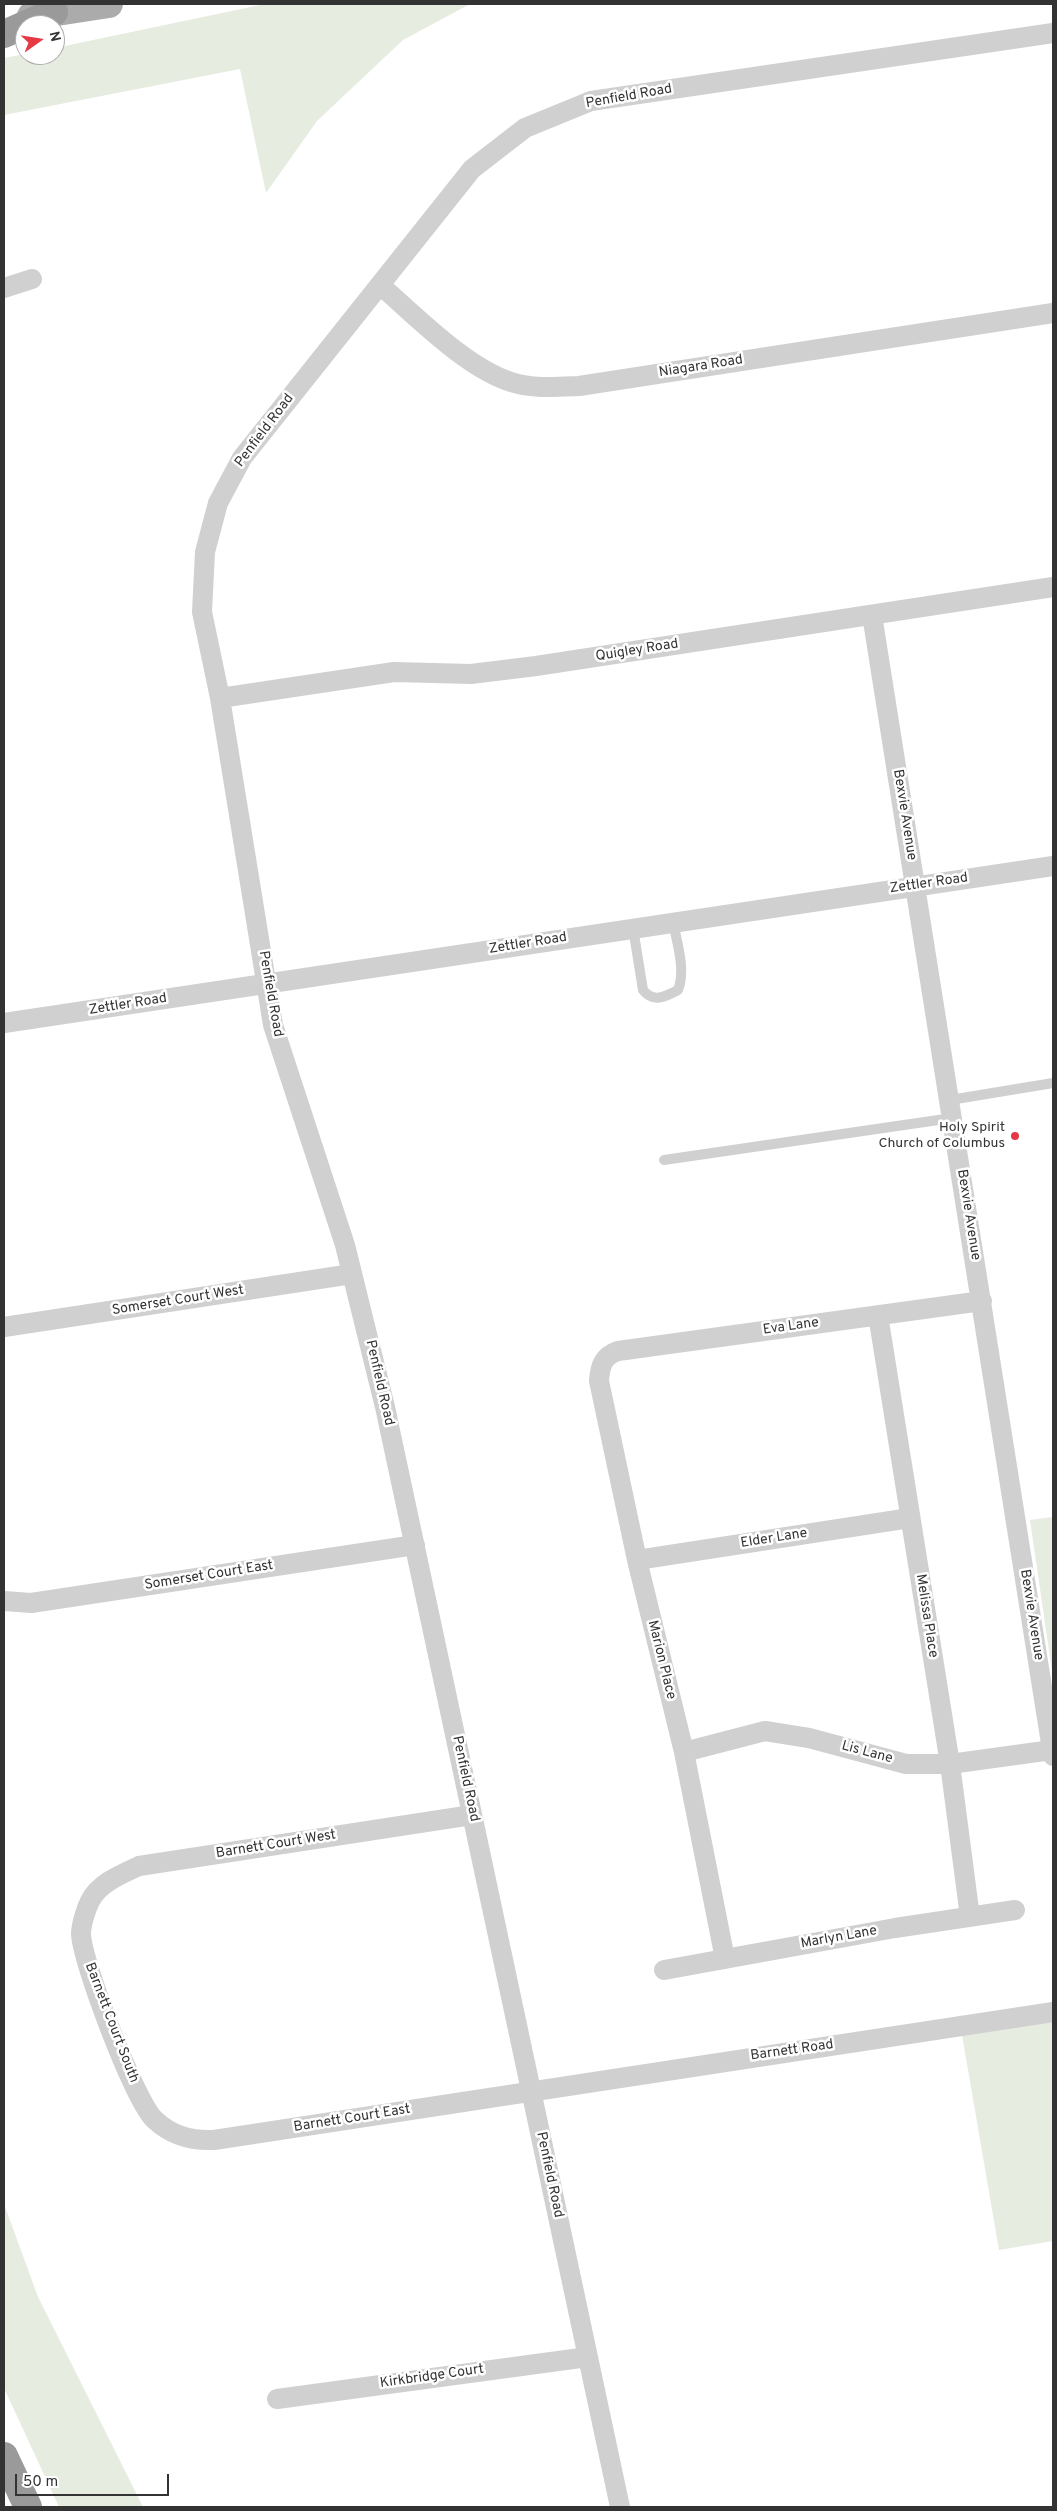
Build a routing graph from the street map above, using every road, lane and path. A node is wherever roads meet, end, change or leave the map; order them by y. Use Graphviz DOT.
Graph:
graph roads {
  1 [pos="109,4"];
  2 [pos="54,12"];
  3 [pos="4,20"];
  4 [pos="1053,33"];
  5 [pos="4,34"];
  6 [pos="32,279"];
  7 [pos="380,285"];
  8 [pos="4,288"];
  9 [pos="1053,313"];
  10 [pos="1053,587"];
  11 [pos="872,615"];
  12 [pos="220,698"];
  13 [pos="1053,869"];
  14 [pos="915,886"];
  15 [pos="673,922"];
  16 [pos="633,928"];
  17 [pos="267,984"];
  18 [pos="4,1023"];
  19 [pos="1053,1083"];
  20 [pos="951,1109"];
  21 [pos="664,1160"];
  22 [pos="352,1274"];
  23 [pos="982,1301"];
  24 [pos="878,1315"];
  25 [pos="4,1327"];
  26 [pos="603,1361"];
  27 [pos="910,1518"];
  28 [pos="415,1545"];
  29 [pos="637,1560"];
  30 [pos="4,1601"];
  31 [pos="684,1752"];
  32 [pos="1053,1752"];
  33 [pos="950,1764"];
  34 [pos="472,1815"];
  35 [pos="91,1899"];
  36 [pos="1015,1910"];
  37 [pos="970,1917"];
  38 [pos="725,1959"];
  39 [pos="664,1970"];
  40 [pos="1053,2012"];
  41 [pos="530,2091"];
  42 [pos="174,2134"];
  43 [pos="588,2357"];
  44 [pos="276,2398"];
  45 [pos="4,2456"];
  46 [pos="28,2507"];
  47 [pos="620,2507"];
  1 -- 2 [label="main road"];
  2 -- 3 [label="main road"];
  2 -- 5 [label="highway"];
  4 -- 7 [label="street, Penfield Road"];
  6 -- 8 [label="street"];
  7 -- 9 [label="street, Niagara Road"];
  7 -- 12 [label="street, Penfield Road"];
  10 -- 11 [label="street, Quigley Road"];
  11 -- 12 [label="street, Quigley Road"];
  11 -- 14 [label="street, Bexvie Avenue"];
  12 -- 17 [label="street, Penfield Road"];
  13 -- 14 [label="street, Zettler Road"];
  14 -- 15 [label="street, Zettler Road"];
  14 -- 20 [label="street, Bexvie Avenue"];
  15 -- 16 [label="street, Zettler Road"];
  15 -- 16 [label="lane"];
  16 -- 17 [label="street, Zettler Road"];
  17 -- 18 [label="street, Zettler Road"];
  17 -- 22 [label="street, Penfield Road"];
  19 -- 20 [label="lane"];
  20 -- 21 [label="lane"];
  20 -- 23 [label="street, Bexvie Avenue"];
  22 -- 25 [label="street, Somerset Court West"];
  22 -- 28 [label="street, Penfield Road"];
  23 -- 24 [label="street, Eva Lane"];
  23 -- 32 [label="street, Bexvie Avenue"];
  24 -- 26 [label="street, Eva Lane"];
  24 -- 27 [label="street, Melissa Place"];
  26 -- 29 [label="street, Marion Place"];
  27 -- 29 [label="street, Elder Lane"];
  27 -- 33 [label="street, Melissa Place"];
  28 -- 30 [label="street, Somerset Court East"];
  28 -- 34 [label="street, Penfield Road"];
  29 -- 31 [label="street, Marion Place"];
  31 -- 33 [label="street, Lis Lane"];
  31 -- 38 [label="street, Marion Place"];
  32 -- 33 [label="street, Lis Lane"];
  33 -- 37 [label="street, Melissa Place"];
  34 -- 35 [label="street, Barnett Court West"];
  34 -- 41 [label="street, Penfield Road"];
  35 -- 42 [label="street, Barnett Court South"];
  36 -- 37 [label="street, Marlyn Lane"];
  37 -- 38 [label="street, Marlyn Lane"];
  38 -- 39 [label="street, Marlyn Lane"];
  40 -- 41 [label="street, Barnett Road"];
  41 -- 42 [label="street, Barnett Court East"];
  41 -- 43 [label="street, Penfield Road"];
  43 -- 44 [label="street, Kirkbridge Court"];
  43 -- 47 [label="street, Penfield Road"];
  45 -- 46 [label="highway"];
}
